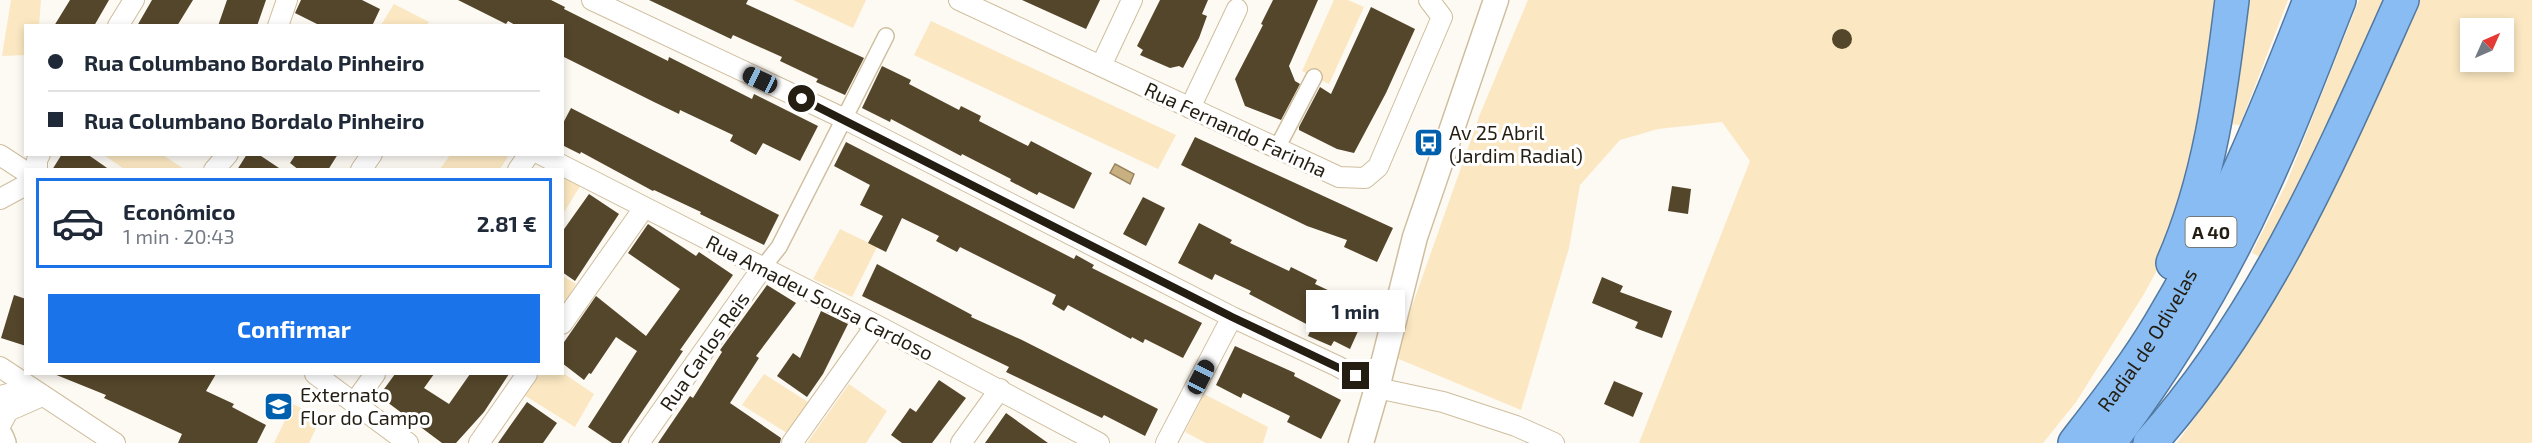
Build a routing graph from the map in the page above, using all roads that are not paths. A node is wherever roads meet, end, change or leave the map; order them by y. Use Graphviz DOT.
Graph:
graph roads {
  1 [pos="134,0"];
  2 [pos="287,0"];
  3 [pos="592,0"];
  4 [pos="959,0"];
  5 [pos="1132,0"];
  6 [pos="1429,0"];
  7 [pos="1496,0"];
  8 [pos="2232,0"];
  9 [pos="2310,0"];
  10 [pos="2338,0"];
  11 [pos="2402,0"];
  12 [pos="1237,9"];
  13 [pos="119,24"];
  14 [pos="283,24"];
  15 [pos="886,36"];
  16 [pos="1101,66"];
  17 [pos="1314,77"];
  18 [pos="1190,108"];
  19 [pos="845,119"];
  20 [pos="1277,148"];
  21 [pos="0,155"];
  22 [pos="226,156"];
  23 [pos="544,156"];
  24 [pos="216,168"];
  25 [pos="24,170"];
  26 [pos="24,186"];
  27 [pos="0,199"];
  28 [pos="644,208"];
  29 [pos="763,267"];
  30 [pos="1232,317"];
  31 [pos="564,321"];
  32 [pos="876,325"];
  33 [pos="0,367"];
  34 [pos="316,375"];
  35 [pos="374,375"];
  36 [pos="526,375"];
  37 [pos="1377,388"];
  38 [pos="1000,389"];
  39 [pos="37,392"];
  40 [pos="0,396"];
  41 [pos="354,403"];
  42 [pos="0,426"];
  43 [pos="0,438"];
  44 [pos="2,443"];
  45 [pos="115,443"];
  46 [pos="408,443"];
  47 [pos="479,443"];
  48 [pos="639,443"];
  49 [pos="792,443"];
  50 [pos="961,443"];
  51 [pos="1099,443"];
  52 [pos="1166,443"];
  53 [pos="1361,443"];
  54 [pos="1554,443"];
  55 [pos="2057,443"];
  56 [pos="2075,443"];
  57 [pos="2109,443"];
  58 [pos="2150,443"];
  1 -- 13 [label="street"];
  2 -- 14 [label="street"];
  3 -- 19 [label="street"];
  4 -- 16 [label="street, Rua Fernando Farinha"];
  5 -- 16 [label="street"];
  6 -- 20 [label="street, Rua Fernando Farinha"];
  7 -- 37 [label="street"];
  8 -- 55 [label="highway"];
  9 -- 56 [label="highway, Radial de Odivelas / A 40"];
  10 -- 57 [label="highway, Radial de Odivelas / A 40"];
  11 -- 58 [label="highway"];
  12 -- 18 [label="street"];
  15 -- 19 [label="street, Rua Carlos Reis"];
  16 -- 18 [label="street, Rua Fernando Farinha"];
  17 -- 20 [label="street"];
  18 -- 20 [label="street, Rua Fernando Farinha"];
  19 -- 29 [label="street, Rua Carlos Reis"];
  19 -- 30 [label="street"];
  21 -- 25 [label="street"];
  22 -- 24 [label="street"];
  23 -- 28 [label="street, Rua Amadeu Sousa Cardoso"];
  26 -- 27 [label="street"];
  28 -- 29 [label="street, Rua Amadeu Sousa Cardoso"];
  28 -- 31 [label="street"];
  29 -- 32 [label="street, Rua Amadeu Sousa Cardoso"];
  29 -- 48 [label="street, Rua Carlos Reis"];
  30 -- 37 [label="street"];
  30 -- 52 [label="street"];
  32 -- 38 [label="street, Rua Amadeu Sousa Cardoso"];
  32 -- 49 [label="street"];
  33 -- 39 [label="street"];
  34 -- 41 [label="street"];
  35 -- 41 [label="street"];
  36 -- 47 [label="street"];
  37 -- 53 [label="street"];
  37 -- 54 [label="street"];
  38 -- 50 [label="street"];
  38 -- 51 [label="street, Rua Amadeu Sousa Cardoso"];
  39 -- 40 [label="street"];
  39 -- 42 [label="street"];
  39 -- 45 [label="street"];
  41 -- 46 [label="street"];
  43 -- 44 [label="main road"];
}
